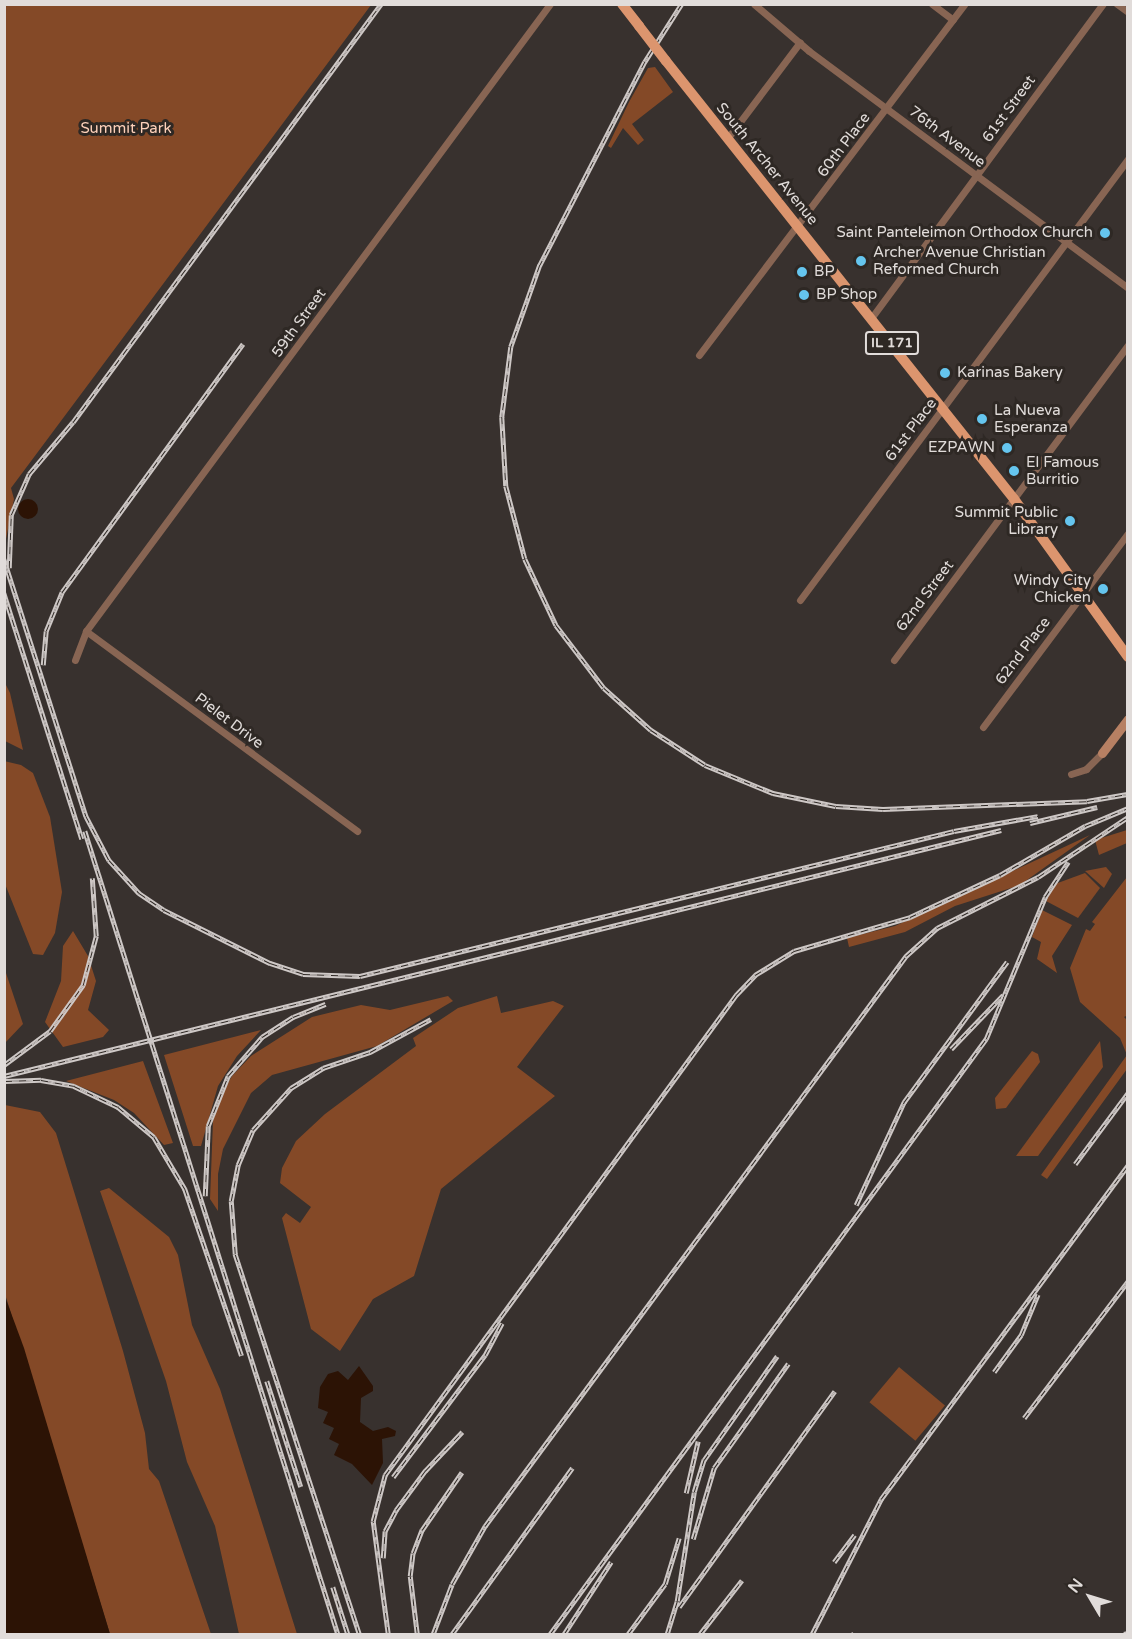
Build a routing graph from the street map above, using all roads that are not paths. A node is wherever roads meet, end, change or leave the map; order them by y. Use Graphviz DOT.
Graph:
graph roads {
  1 [pos="550,4"];
  2 [pos="622,4"];
  3 [pos="754,4"];
  4 [pos="932,4"];
  5 [pos="964,4"];
  6 [pos="1103,4"];
  7 [pos="1117,4"];
  8 [pos="1128,12"];
  9 [pos="953,20"];
  10 [pos="800,42"];
  11 [pos="887,109"];
  12 [pos="727,139"];
  13 [pos="1128,159"];
  14 [pos="976,176"];
  15 [pos="798,227"];
  16 [pos="1066,242"];
  17 [pos="1128,288"];
  18 [pos="872,317"];
  19 [pos="1128,345"];
  20 [pos="699,355"];
  21 [pos="942,410"];
  22 [pos="1014,498"];
  23 [pos="1128,533"];
  24 [pos="1084,592"];
  25 [pos="800,600"];
  26 [pos="86,631"];
  27 [pos="1128,657"];
  28 [pos="75,660"];
  29 [pos="894,660"];
  30 [pos="1128,719"];
  31 [pos="983,727"];
  32 [pos="1102,753"];
  33 [pos="1071,774"];
  34 [pos="357,831"];
  1 -- 26 [label="street, 59th Street"];
  2 -- 12 [label="main road, South Archer Avenue / IL 171, bridge"];
  3 -- 10 [label="street, 76th Avenue"];
  4 -- 9 [label="street"];
  5 -- 9 [label="street, 60th Place"];
  6 -- 14 [label="street, 61st Street"];
  7 -- 8 [label="street"];
  9 -- 11 [label="street, 60th Place"];
  10 -- 11 [label="street, 76th Avenue"];
  10 -- 12 [label="street"];
  11 -- 14 [label="street, 76th Avenue"];
  11 -- 15 [label="street, 60th Place"];
  12 -- 15 [label="main road, South Archer Avenue / IL 171"];
  13 -- 16 [label="street, 61st Place"];
  14 -- 16 [label="street, 76th Avenue"];
  14 -- 18 [label="street, 61st Street"];
  15 -- 18 [label="main road, South Archer Avenue / IL 171"];
  15 -- 20 [label="street, 60th Place"];
  16 -- 17 [label="street, 76th Avenue"];
  16 -- 21 [label="street, 61st Place"];
  18 -- 21 [label="main road, South Archer Avenue / IL 171"];
  19 -- 22 [label="street, 62nd Street"];
  21 -- 22 [label="main road, South Archer Avenue / IL 171"];
  21 -- 25 [label="street, 61st Place"];
  22 -- 24 [label="main road, South Archer Avenue / IL 171"];
  22 -- 29 [label="street, 62nd Street"];
  23 -- 24 [label="street, 62nd Place"];
  24 -- 27 [label="main road, South Archer Avenue / IL 171"];
  24 -- 31 [label="street, 62nd Place"];
  26 -- 28 [label="street, 59th Street"];
  26 -- 34 [label="street, Pielet Drive"];
  30 -- 32 [label="street"];
  32 -- 33 [label="street"];
}
